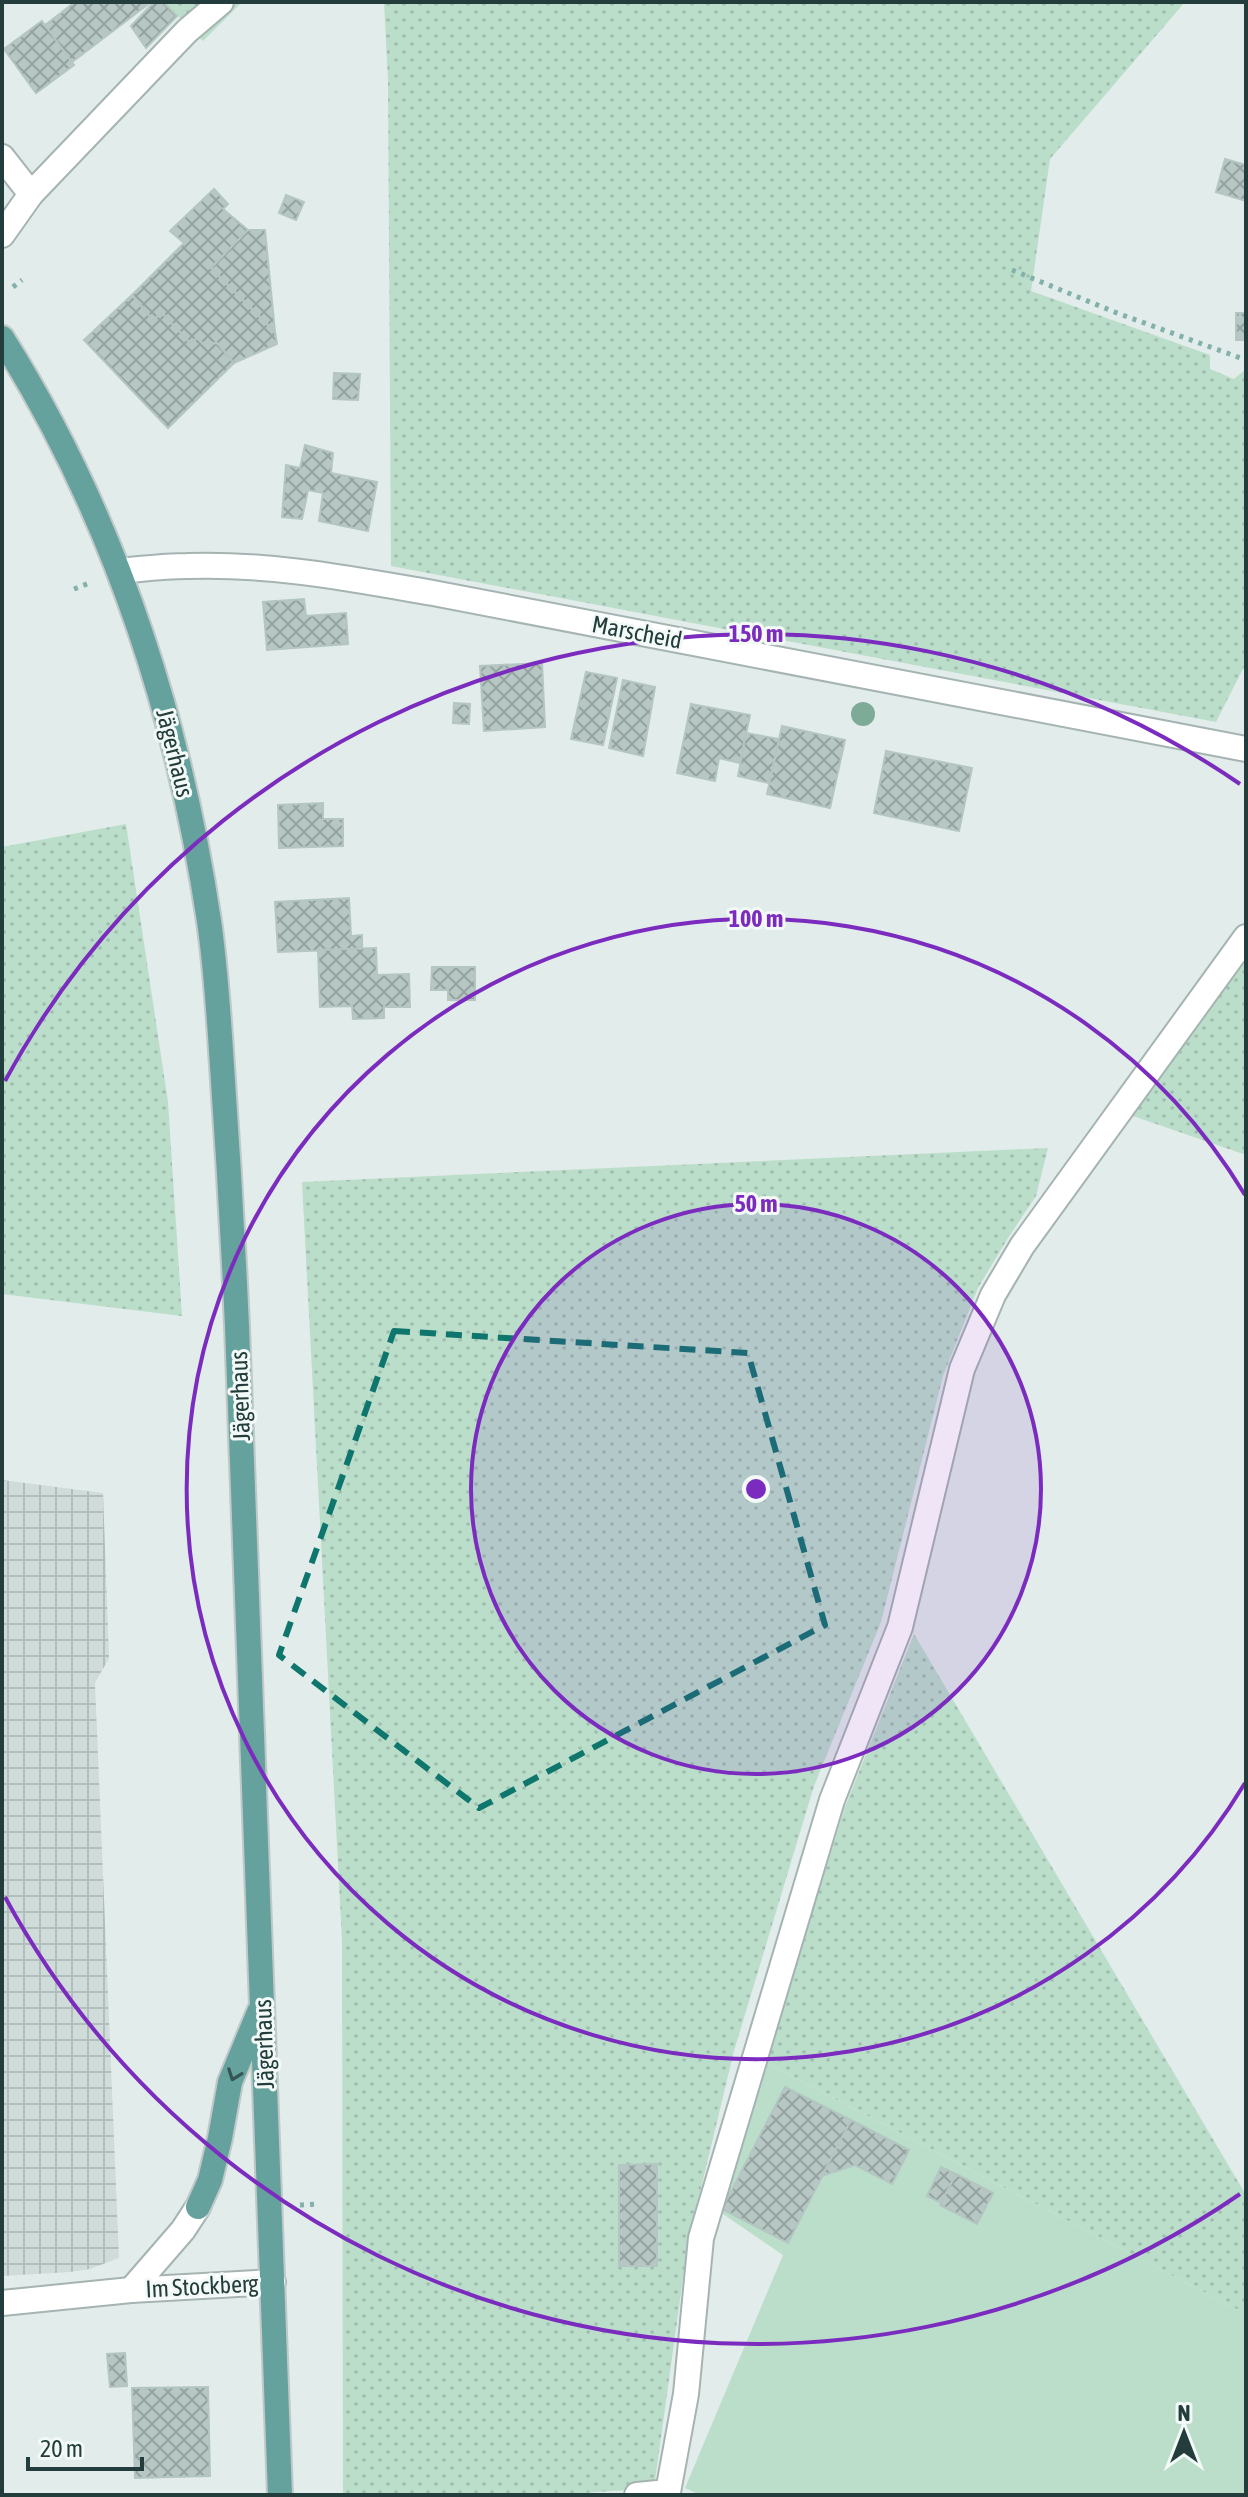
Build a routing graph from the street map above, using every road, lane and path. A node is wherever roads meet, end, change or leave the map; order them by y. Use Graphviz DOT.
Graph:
graph roads {
  1 [pos="221,2"];
  2 [pos="2,157"];
  3 [pos="31,194"];
  4 [pos="2,235"];
  5 [pos="1012,270"];
  6 [pos="22,280"];
  7 [pos="13,287"];
  8 [pos="2,338"];
  9 [pos="1246,360"];
  10 [pos="119,571"];
  11 [pos="1246,749"];
  12 [pos="1246,937"];
  13 [pos="263,2002"];
  14 [pos="318,2204"];
  15 [pos="300,2205"];
  16 [pos="198,2207"];
  17 [pos="273,2282"];
  18 [pos="131,2290"];
  19 [pos="2,2303"];
  20 [pos="280,2495"];
  21 [pos="637,2495"];
  1 -- 3 [label="street"];
  2 -- 3 [label="street"];
  3 -- 4 [label="street"];
  5 -- 9 [label="path"];
  6 -- 7 [label="path"];
  8 -- 10 [label="main road, Jägerhaus"];
  10 -- 11 [label="street, Marscheid"];
  10 -- 13 [label="main road, Jägerhaus"];
  12 -- 21 [label="street"];
  13 -- 16 [label="main road, one-way"];
  13 -- 17 [label="main road, Jägerhaus"];
  14 -- 15 [label="path"];
  16 -- 18 [label="street, Im Stockberg"];
  17 -- 18 [label="street, Im Stockberg"];
  17 -- 20 [label="main road, Jägerhaus"];
  18 -- 19 [label="street, Im Stockberg"];
}
